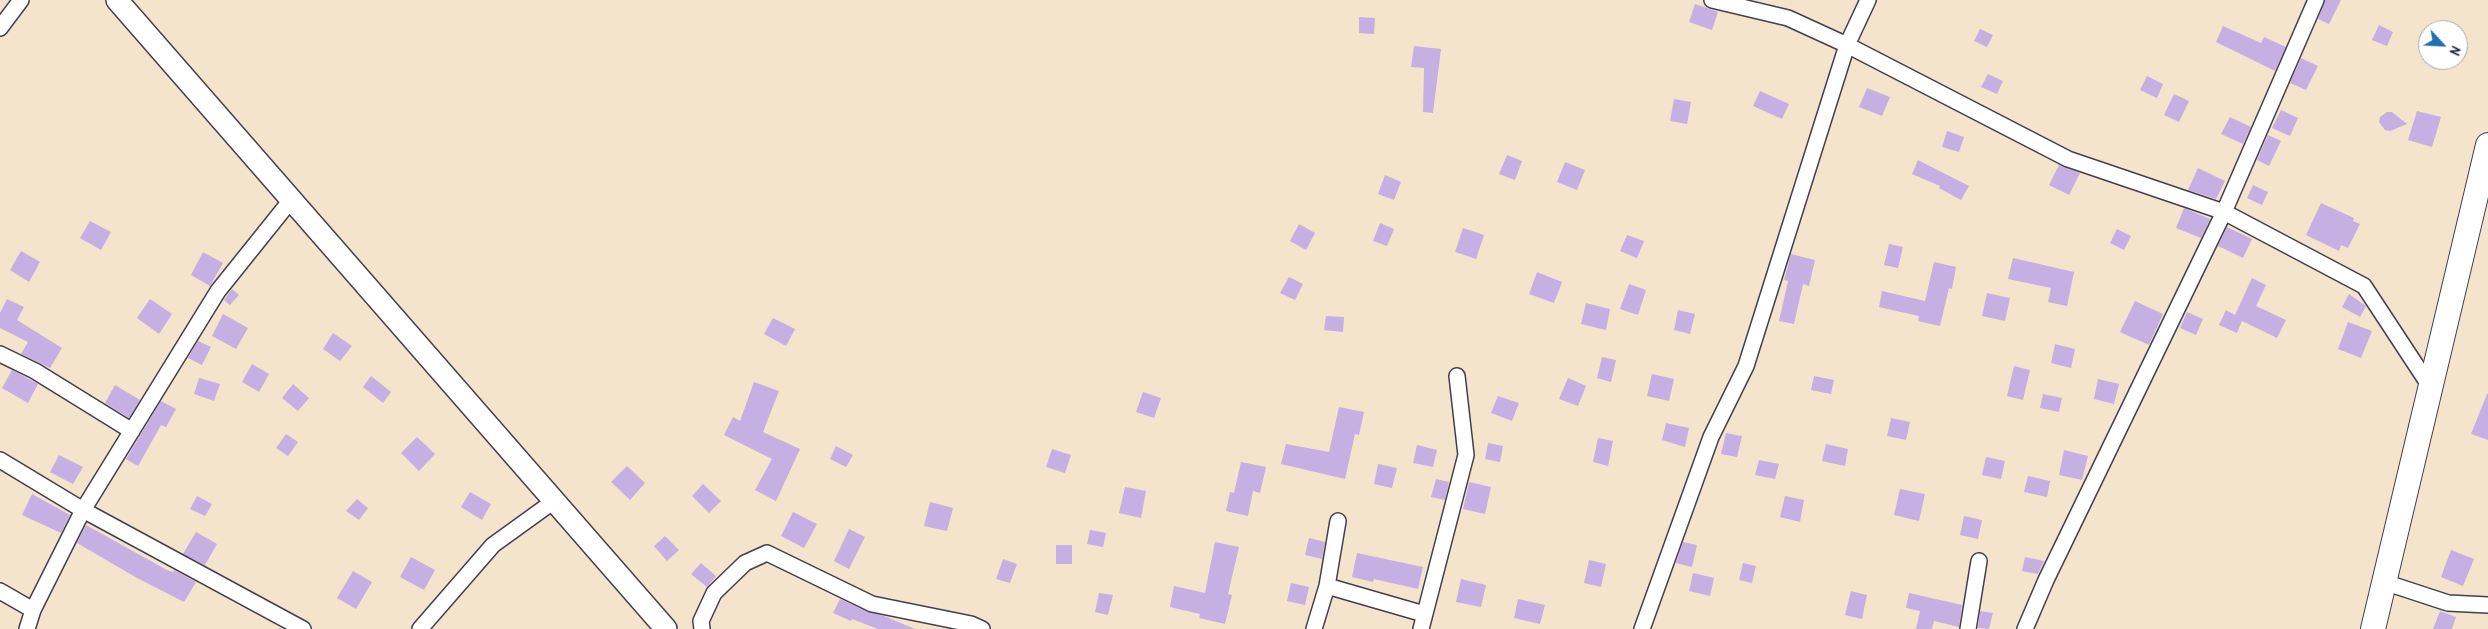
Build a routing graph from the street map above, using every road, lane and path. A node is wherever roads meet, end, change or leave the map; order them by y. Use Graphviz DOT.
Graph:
graph roads {
  1 [pos="22,0"];
  2 [pos="117,0"];
  3 [pos="1712,0"];
  4 [pos="1868,0"];
  5 [pos="2316,0"];
  6 [pos="0,28"];
  7 [pos="1848,45"];
  8 [pos="2488,145"];
  9 [pos="291,200"];
  10 [pos="2224,212"];
  11 [pos="0,354"];
  12 [pos="1457,376"];
  13 [pos="2431,388"];
  14 [pos="132,431"];
  15 [pos="0,460"];
  16 [pos="554,501"];
  17 [pos="83,510"];
  18 [pos="1338,521"];
  19 [pos="1979,561"];
  20 [pos="2384,582"];
  21 [pos="1327,586"];
  22 [pos="0,591"];
  23 [pos="2488,605"];
  24 [pos="33,610"];
  25 [pos="1424,614"];
  26 [pos="27,629"];
  27 [pos="303,629"];
  28 [pos="420,629"];
  29 [pos="666,629"];
  30 [pos="702,629"];
  31 [pos="982,629"];
  32 [pos="1314,629"];
  33 [pos="1421,629"];
  34 [pos="1642,629"];
  35 [pos="1968,629"];
  36 [pos="2025,629"];
  37 [pos="2373,629"];
  1 -- 6 [label="street"];
  2 -- 9 [label="main road"];
  3 -- 7 [label="street"];
  4 -- 7 [label="street"];
  5 -- 10 [label="street"];
  7 -- 10 [label="street"];
  7 -- 34 [label="street"];
  8 -- 13 [label="main road"];
  9 -- 14 [label="street"];
  9 -- 16 [label="main road"];
  10 -- 13 [label="street"];
  10 -- 36 [label="street"];
  11 -- 14 [label="street"];
  12 -- 25 [label="street"];
  13 -- 20 [label="main road"];
  14 -- 17 [label="street"];
  15 -- 17 [label="street"];
  16 -- 28 [label="street"];
  16 -- 29 [label="main road"];
  17 -- 24 [label="street"];
  17 -- 27 [label="street"];
  18 -- 21 [label="street"];
  19 -- 35 [label="street"];
  20 -- 23 [label="street"];
  20 -- 37 [label="main road"];
  21 -- 25 [label="street"];
  21 -- 32 [label="street"];
  22 -- 24 [label="street"];
  24 -- 26 [label="street"];
  25 -- 33 [label="street"];
  30 -- 31 [label="street"];
}
